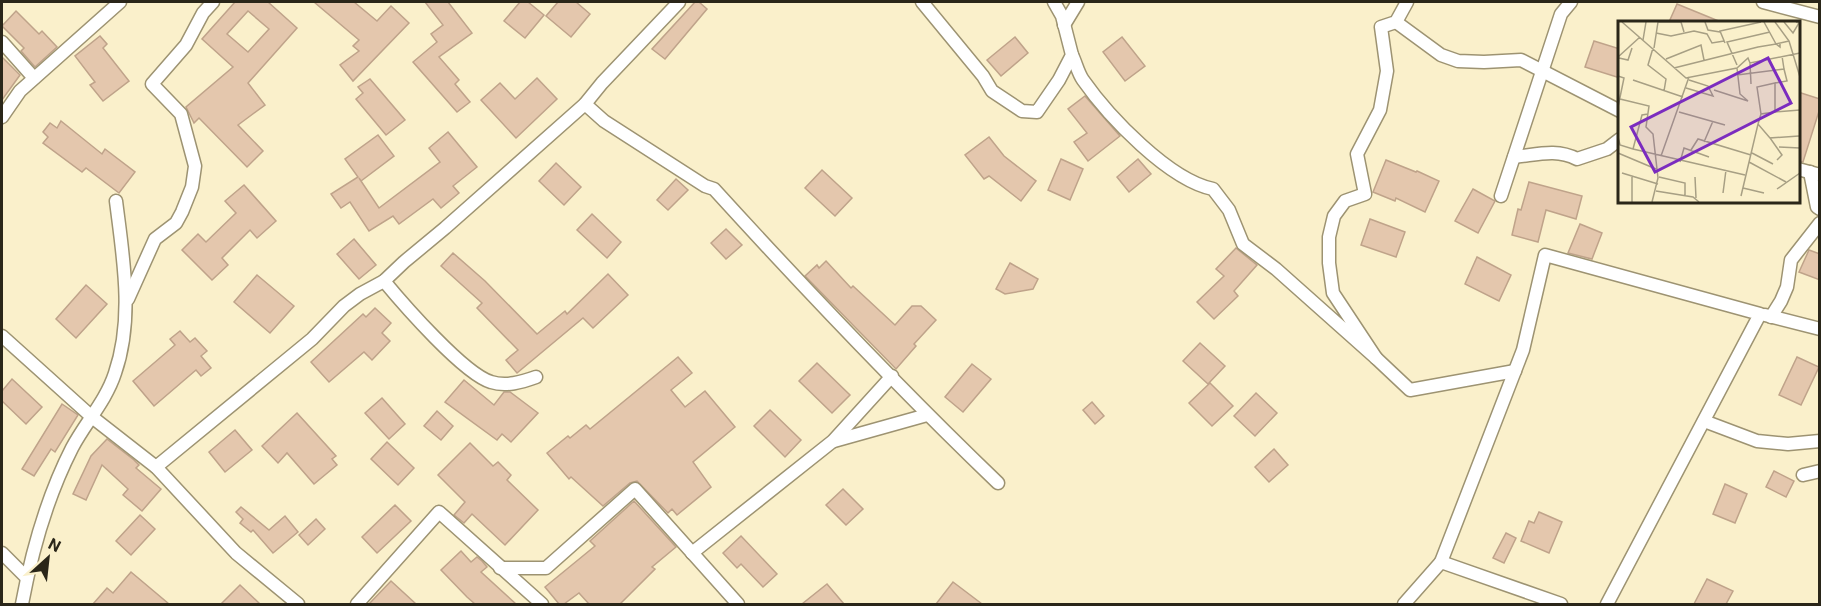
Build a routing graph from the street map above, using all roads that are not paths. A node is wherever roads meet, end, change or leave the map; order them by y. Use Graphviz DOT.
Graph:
graph roads {
  1 [pos="120,2"];
  2 [pos="213,2"];
  3 [pos="679,2"];
  4 [pos="922,2"];
  5 [pos="1054,2"];
  6 [pos="1078,2"];
  7 [pos="1407,2"];
  8 [pos="1570,2"];
  9 [pos="1763,2"];
  10 [pos="1805,7"];
  11 [pos="1820,17"];
  12 [pos="1396,22"];
  13 [pos="1064,25"];
  14 [pos="2,42"];
  15 [pos="1072,55"];
  16 [pos="1543,71"];
  17 [pos="34,78"];
  18 [pos="585,104"];
  19 [pos="1618,110"];
  20 [pos="2,117"];
  21 [pos="1618,141"];
  22 [pos="1514,157"];
  23 [pos="1809,172"];
  24 [pos="1501,196"];
  25 [pos="116,201"];
  26 [pos="1820,209"];
  27 [pos="1820,223"];
  28 [pos="384,281"];
  29 [pos="126,302"];
  30 [pos="1766,315"];
  31 [pos="1820,329"];
  32 [pos="2,336"];
  33 [pos="1376,358"];
  34 [pos="1515,371"];
  35 [pos="536,376"];
  36 [pos="892,376"];
  37 [pos="927,415"];
  38 [pos="92,417"];
  39 [pos="1704,421"];
  40 [pos="833,441"];
  41 [pos="1820,441"];
  42 [pos="156,467"];
  43 [pos="1820,471"];
  44 [pos="1803,475"];
  45 [pos="998,483"];
  46 [pos="2,553"];
  47 [pos="692,554"];
  48 [pos="1441,562"];
  49 [pos="500,568"];
  50 [pos="27,578"];
  51 [pos="22,604"];
  52 [pos="298,604"];
  53 [pos="357,604"];
  54 [pos="542,604"];
  55 [pos="738,604"];
  56 [pos="1404,604"];
  57 [pos="1561,604"];
  58 [pos="1607,604"];
  1 -- 17 [label="street"];
  2 -- 29 [label="street"];
  3 -- 18 [label="street"];
  4 -- 15 [label="street"];
  5 -- 13 [label="street"];
  6 -- 13 [label="street"];
  7 -- 12 [label="street"];
  8 -- 16 [label="street"];
  9 -- 10 [label="street"];
  10 -- 11 [label="street"];
  12 -- 16 [label="street"];
  12 -- 33 [label="street"];
  13 -- 15 [label="street"];
  14 -- 17 [label="street"];
  15 -- 33 [label="street"];
  16 -- 19 [label="street"];
  16 -- 22 [label="street"];
  17 -- 20 [label="street"];
  18 -- 28 [label="street"];
  18 -- 36 [label="street"];
  21 -- 22 [label="street"];
  22 -- 24 [label="street"];
  23 -- 26 [label="street"];
  25 -- 29 [label="street"];
  27 -- 30 [label="street"];
  28 -- 35 [label="street"];
  28 -- 42 [label="street"];
  29 -- 38 [label="street"];
  30 -- 31 [label="street"];
  30 -- 34 [label="street"];
  30 -- 39 [label="street"];
  32 -- 38 [label="street"];
  33 -- 34 [label="street"];
  34 -- 48 [label="street"];
  36 -- 37 [label="street"];
  36 -- 40 [label="street"];
  37 -- 40 [label="street"];
  37 -- 45 [label="street"];
  38 -- 42 [label="street"];
  38 -- 50 [label="street"];
  39 -- 41 [label="street"];
  39 -- 58 [label="street"];
  40 -- 47 [label="street"];
  42 -- 52 [label="street"];
  43 -- 44 [label="street"];
  46 -- 50 [label="street"];
  47 -- 49 [label="street"];
  47 -- 55 [label="street"];
  48 -- 56 [label="street"];
  48 -- 57 [label="street"];
  49 -- 53 [label="street"];
  49 -- 54 [label="street"];
  50 -- 51 [label="street"];
}
